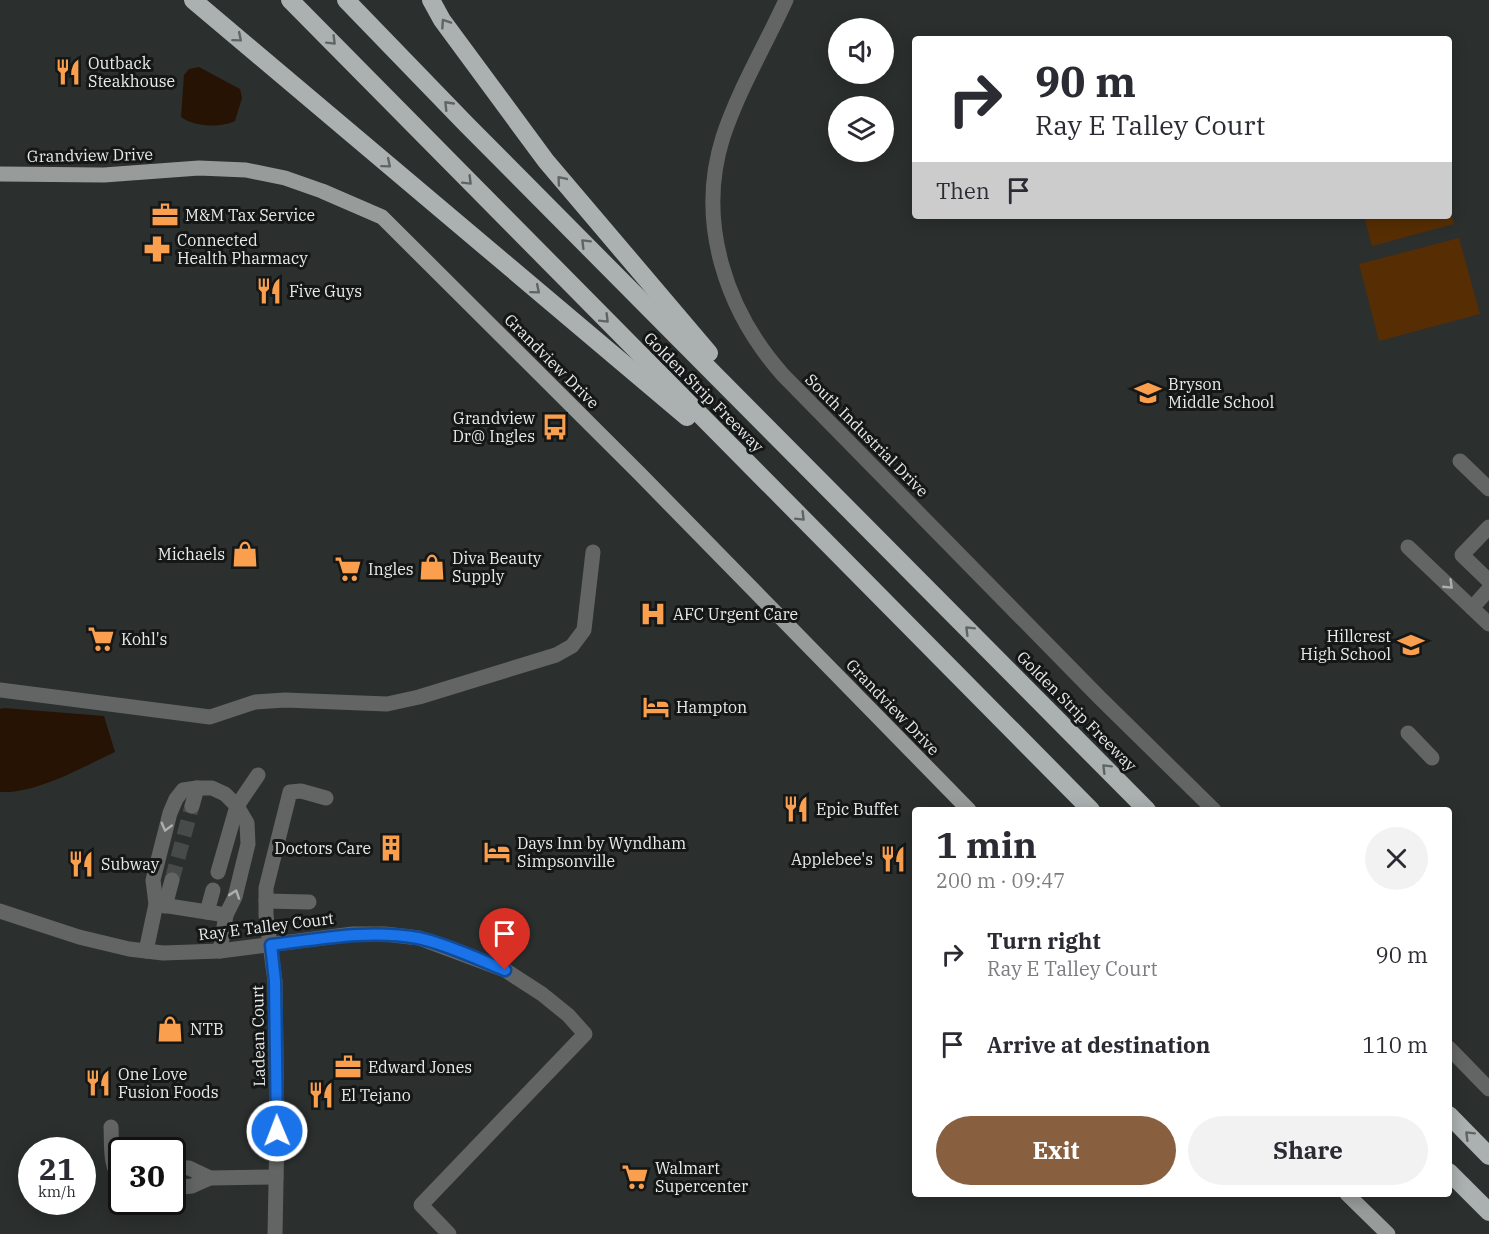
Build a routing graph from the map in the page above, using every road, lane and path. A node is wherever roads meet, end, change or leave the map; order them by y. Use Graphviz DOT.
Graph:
graph roads {
  1 [pos="193,0"];
  2 [pos="290,0"];
  3 [pos="346,0"];
  4 [pos="431,0"];
  5 [pos="786,0"];
  6 [pos="0,174"];
  7 [pos="1460,461"];
  8 [pos="804,464"];
  9 [pos="773,488"];
  10 [pos="1489,489"];
  11 [pos="1489,527"];
  12 [pos="1408,547"];
  13 [pos="592,552"];
  14 [pos="1489,581"];
  15 [pos="1489,588"];
  16 [pos="1472,608"];
  17 [pos="1489,624"];
  18 [pos="0,690"];
  19 [pos="1408,733"];
  20 [pos="1432,758"];
  21 [pos="258,775"];
  22 [pos="197,788"];
  23 [pos="326,798"];
  24 [pos="192,806"];
  25 [pos="237,806"];
  26 [pos="966,807"];
  27 [pos="1088,807"];
  28 [pos="1144,807"];
  29 [pos="1211,807"];
  30 [pos="218,872"];
  31 [pos="172,880"];
  32 [pos="213,890"];
  33 [pos="266,901"];
  34 [pos="309,902"];
  35 [pos="160,905"];
  36 [pos="0,911"];
  37 [pos="207,912"];
  38 [pos="226,915"];
  39 [pos="271,945"];
  40 [pos="146,951"];
  41 [pos="220,951"];
  42 [pos="1452,1051"];
  43 [pos="1489,1089"];
  44 [pos="1452,1118"];
  45 [pos="111,1127"];
  46 [pos="113,1137"];
  47 [pos="1489,1156"];
  48 [pos="186,1168"];
  49 [pos="1452,1175"];
  50 [pos="276,1177"];
  51 [pos="210,1178"];
  52 [pos="186,1187"];
  53 [pos="1350,1197"];
  54 [pos="1489,1212"];
  55 [pos="275,1234"];
  56 [pos="448,1234"];
  57 [pos="1388,1234"];
  1 -- 9 [label="highway, one-way"];
  2 -- 9 [label="highway, Golden Strip Freeway, one-way"];
  8 -- 3 [label="highway, Golden Strip Freeway, one-way"];
  8 -- 4 [label="highway, one-way"];
  5 -- 29 [label="street, South Industrial Drive"];
  6 -- 26 [label="main road, Grandview Drive"];
  7 -- 10 [label="street"];
  28 -- 8 [label="highway, Golden Strip Freeway, one-way"];
  9 -- 27 [label="highway, Golden Strip Freeway, one-way"];
  11 -- 14 [label="street"];
  12 -- 16 [label="street, one-way"];
  13 -- 18 [label="street"];
  15 -- 16 [label="street"];
  16 -- 17 [label="street"];
  19 -- 20 [label="street"];
  21 -- 25 [label="street"];
  22 -- 24 [label="street"];
  22 -- 25 [label="street"];
  22 -- 35 [label="street, one-way"];
  23 -- 33 [label="street, Ladean Court"];
  25 -- 30 [label="street"];
  38 -- 25 [label="street, one-way"];
  31 -- 35 [label="street"];
  32 -- 37 [label="street"];
  33 -- 34 [label="street"];
  33 -- 39 [label="street, Ladean Court"];
  35 -- 37 [label="street"];
  35 -- 40 [label="street"];
  36 -- 40 [label="street, Ray E Talley Court"];
  37 -- 38 [label="street"];
  38 -- 41 [label="street"];
  39 -- 41 [label="street, Ray E Talley Court"];
  39 -- 50 [label="street, Ladean Court"];
  39 -- 56 [label="street, Ray E Talley Court"];
  40 -- 41 [label="street, Ray E Talley Court"];
  42 -- 43 [label="street"];
  47 -- 44 [label="highway, one-way"];
  45 -- 46 [label="street"];
  48 -- 51 [label="street"];
  49 -- 54 [label="highway"];
  50 -- 51 [label="street"];
  50 -- 55 [label="street, Ladean Court"];
  51 -- 52 [label="street"];
  53 -- 57 [label="main road"];
}
